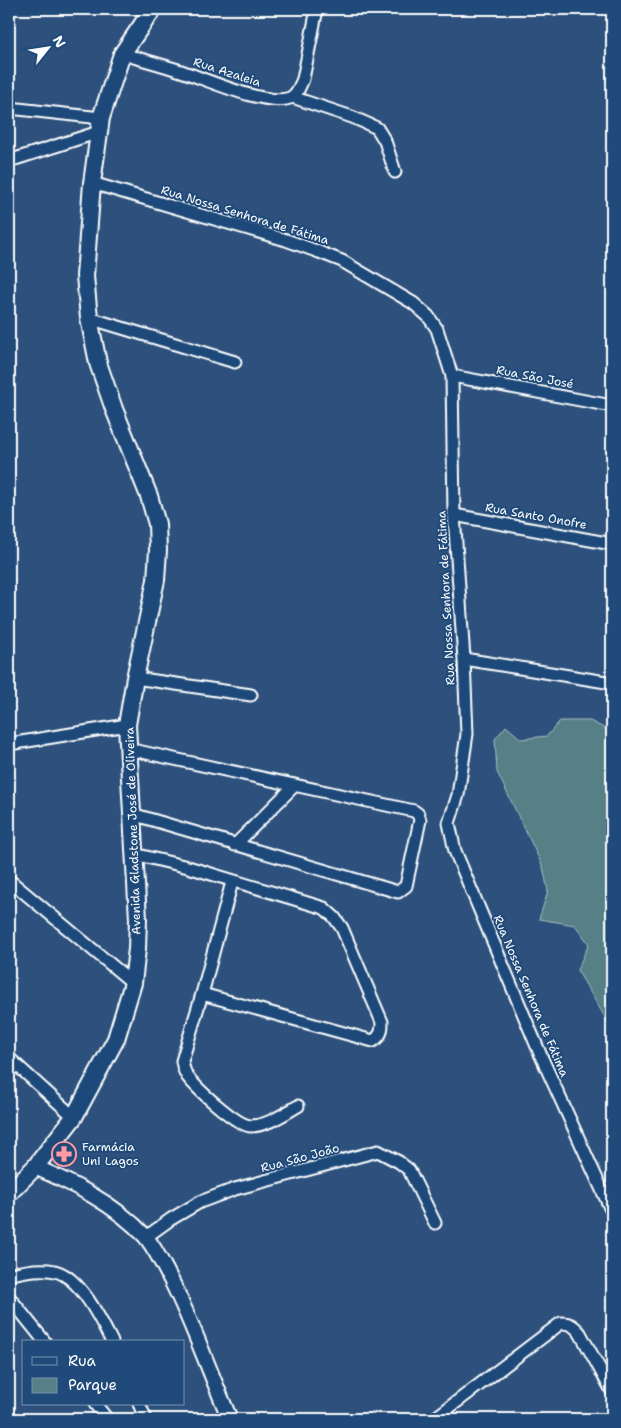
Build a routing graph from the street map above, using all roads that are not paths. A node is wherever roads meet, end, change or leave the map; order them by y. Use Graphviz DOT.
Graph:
graph roads {
  1 [pos="153,9"];
  2 [pos="317,9"];
  3 [pos="122,54"];
  4 [pos="292,97"];
  5 [pos="9,108"];
  6 [pos="100,125"];
  7 [pos="9,162"];
  8 [pos="395,172"];
  9 [pos="92,183"];
  10 [pos="89,318"];
  11 [pos="235,362"];
  12 [pos="452,376"];
  13 [pos="612,406"];
  14 [pos="454,515"];
  15 [pos="612,544"];
  16 [pos="464,659"];
  17 [pos="135,678"];
  18 [pos="612,682"];
  19 [pos="251,695"];
  20 [pos="127,725"];
  21 [pos="9,744"];
  22 [pos="128,749"];
  23 [pos="295,785"];
  24 [pos="132,814"];
  25 [pos="235,845"];
  26 [pos="134,854"];
  27 [pos="9,880"];
  28 [pos="232,882"];
  29 [pos="133,982"];
  30 [pos="202,994"];
  31 [pos="9,1058"];
  32 [pos="298,1106"];
  33 [pos="74,1117"];
  34 [pos="35,1167"];
  35 [pos="9,1193"];
  36 [pos="612,1212"];
  37 [pos="435,1223"];
  38 [pos="146,1237"];
  39 [pos="9,1275"];
  40 [pos="9,1297"];
  41 [pos="43,1340"];
  42 [pos="111,1340"];
  43 [pos="612,1391"];
  44 [pos="97,1406"];
  45 [pos="140,1406"];
  46 [pos="107,1419"];
  47 [pos="146,1419"];
  48 [pos="230,1419"];
  49 [pos="434,1419"];
  1 -- 3 [label="main road, Avenida Gladstone José de Oliveira"];
  2 -- 4 [label="street"];
  3 -- 4 [label="street, Rua Azaleia"];
  3 -- 6 [label="main road, Avenida Gladstone José de Oliveira"];
  4 -- 8 [label="street"];
  5 -- 6 [label="street"];
  6 -- 7 [label="street"];
  6 -- 9 [label="main road, Avenida Gladstone José de Oliveira"];
  9 -- 10 [label="main road, Avenida Gladstone José de Oliveira"];
  9 -- 12 [label="street, Rua Nossa Senhora de Fátima"];
  10 -- 11 [label="street"];
  10 -- 17 [label="main road, Avenida Gladstone José de Oliveira"];
  12 -- 13 [label="street, Rua São José"];
  12 -- 14 [label="street, Rua Nossa Senhora de Fátima"];
  14 -- 15 [label="street, Rua Santo Onofre"];
  14 -- 16 [label="street, Rua Nossa Senhora de Fátima"];
  16 -- 18 [label="street"];
  16 -- 36 [label="street, Rua Nossa Senhora de Fátima"];
  17 -- 19 [label="street"];
  17 -- 20 [label="main road, Avenida Gladstone José de Oliveira"];
  20 -- 21 [label="street"];
  20 -- 22 [label="main road, Avenida Gladstone José de Oliveira"];
  22 -- 23 [label="street"];
  22 -- 24 [label="main road, Avenida Gladstone José de Oliveira"];
  23 -- 25 [label="street"];
  23 -- 25 [label="street"];
  24 -- 25 [label="street"];
  24 -- 26 [label="main road, Avenida Gladstone José de Oliveira"];
  26 -- 28 [label="street"];
  26 -- 29 [label="main road, Avenida Gladstone José de Oliveira"];
  27 -- 29 [label="street"];
  28 -- 30 [label="street"];
  28 -- 30 [label="street"];
  29 -- 33 [label="main road, Avenida Gladstone José de Oliveira"];
  30 -- 32 [label="street"];
  31 -- 33 [label="street"];
  33 -- 34 [label="main road, Avenida Gladstone José de Oliveira"];
  34 -- 35 [label="main road, Avenida Gladstone José de Oliveira"];
  34 -- 38 [label="street"];
  37 -- 38 [label="street, Rua São João"];
  38 -- 48 [label="street"];
  39 -- 42 [label="street"];
  40 -- 41 [label="street"];
  43 -- 49 [label="street"];
  44 -- 46 [label="street"];
  45 -- 47 [label="street"];
}
